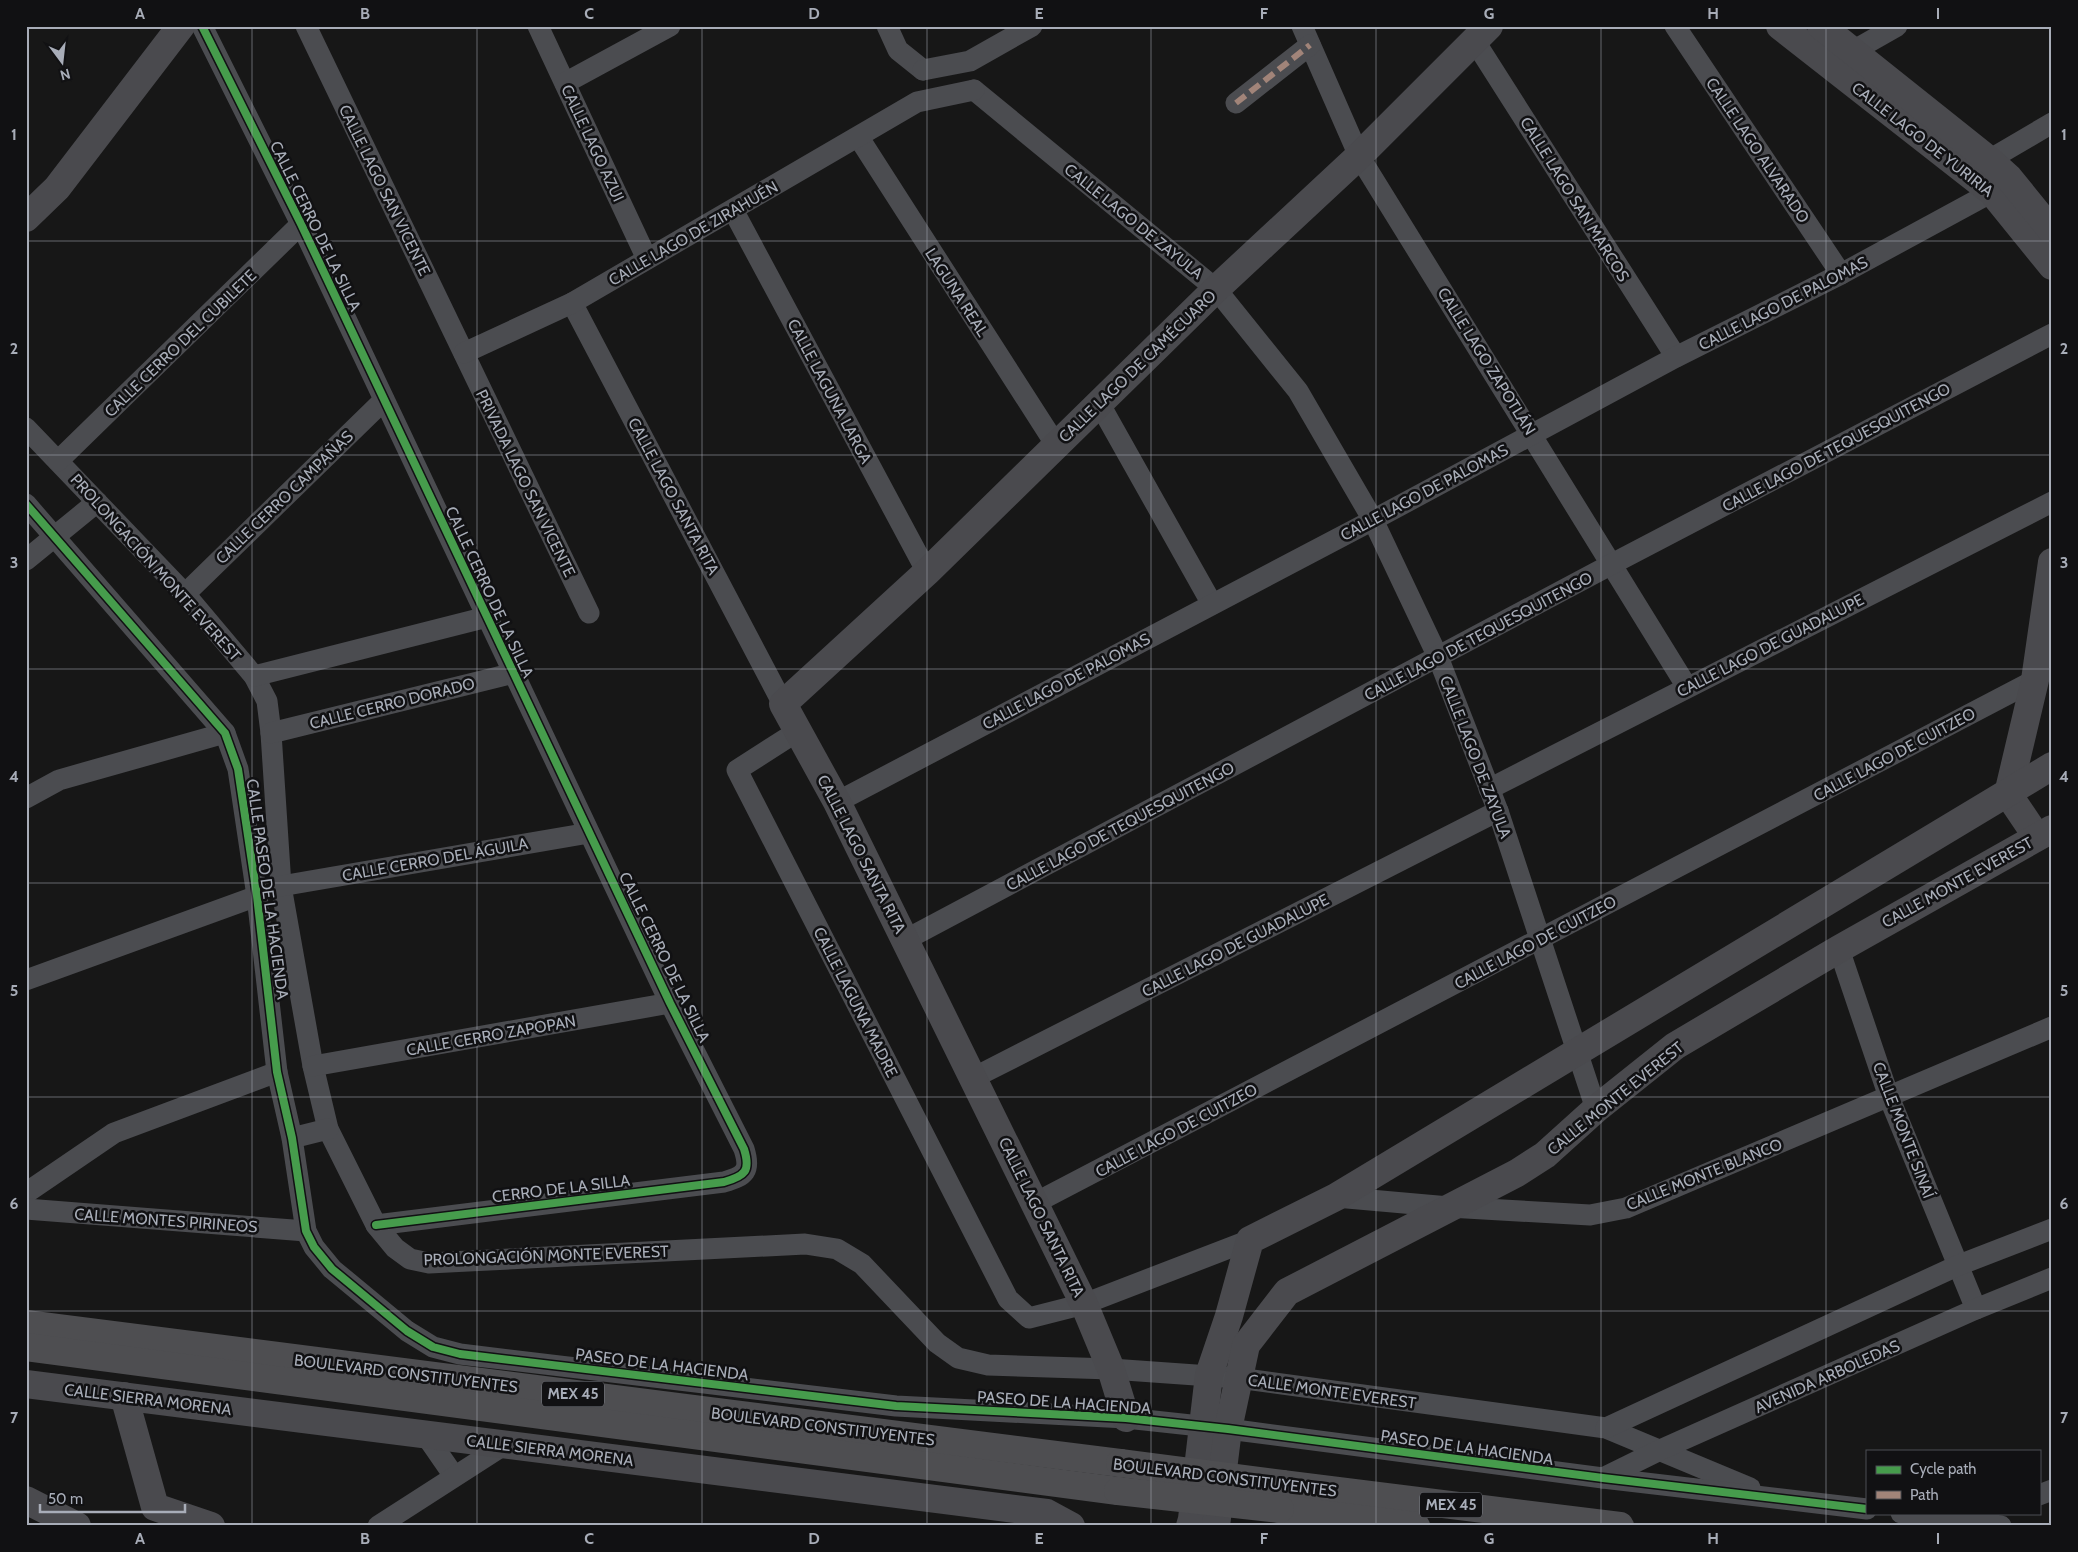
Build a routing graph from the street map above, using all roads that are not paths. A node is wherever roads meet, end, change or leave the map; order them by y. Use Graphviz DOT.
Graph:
graph roads {
  1 [pos="181,26"];
  2 [pos="202,26"];
  3 [pos="306,26"];
  4 [pos="538,26"];
  5 [pos="670,26"];
  6 [pos="887,26"];
  7 [pos="1032,26"];
  8 [pos="1675,26"];
  9 [pos="1780,26"];
  10 [pos="1821,26"];
  11 [pos="1897,26"];
  12 [pos="1305,32"];
  13 [pos="1482,33"];
  14 [pos="970,62"];
  15 [pos="1845,62"];
  16 [pos="924,70"];
  17 [pos="565,83"];
  18 [pos="974,90"];
  19 [pos="917,102"];
  20 [pos="1236,103"];
  21 [pos="2052,123"];
  22 [pos="859,138"];
  23 [pos="1359,156"];
  24 [pos="1989,160"];
  25 [pos="2001,185"];
  26 [pos="733,210"];
  27 [pos="26,218"];
  28 [pos="301,224"];
  29 [pos="2052,231"];
  30 [pos="647,259"];
  31 [pos="2052,266"];
  32 [pos="1841,274"];
  33 [pos="1216,289"];
  34 [pos="572,303"];
  35 [pos="2052,334"];
  36 [pos="464,354"];
  37 [pos="1676,357"];
  38 [pos="384,400"];
  39 [pos="1099,403"];
  40 [pos="26,428"];
  41 [pos="1532,434"];
  42 [pos="1056,446"];
  43 [pos="58,461"];
  44 [pos="97,502"];
  45 [pos="2052,502"];
  46 [pos="26,504"];
  47 [pos="1374,520"];
  48 [pos="55,538"];
  49 [pos="26,560"];
  50 [pos="2052,562"];
  51 [pos="1612,564"];
  52 [pos="926,572"];
  53 [pos="185,594"];
  54 [pos="1212,604"];
  55 [pos="589,613"];
  56 [pos="487,617"];
  57 [pos="1438,657"];
  58 [pos="514,673"];
  59 [pos="254,676"];
  60 [pos="2035,680"];
  61 [pos="1687,687"];
  62 [pos="783,704"];
  63 [pos="798,731"];
  64 [pos="225,733"];
  65 [pos="270,733"];
  66 [pos="2052,766"];
  67 [pos="1489,789"];
  68 [pos="2008,794"];
  69 [pos="26,798"];
  70 [pos="837,802"];
  71 [pos="1498,811"];
  72 [pos="589,833"];
  73 [pos="2044,833"];
  74 [pos="281,886"];
  75 [pos="256,896"];
  76 [pos="1542,939"];
  77 [pos="905,940"];
  78 [pos="1839,949"];
  79 [pos="26,980"];
  80 [pos="670,1003"];
  81 [pos="2052,1027"];
  82 [pos="1578,1052"];
  83 [pos="313,1066"];
  84 [pos="277,1072"];
  85 [pos="973,1078"];
  86 [pos="1889,1097"];
  87 [pos="1596,1109"];
  88 [pos="328,1129"];
  89 [pos="292,1138"];
  90 [pos="746,1171"];
  91 [pos="26,1193"];
  92 [pos="1336,1197"];
  93 [pos="1035,1203"];
  94 [pos="1449,1208"];
  95 [pos="26,1210"];
  96 [pos="376,1225"];
  97 [pos="2052,1229"];
  98 [pos="306,1231"];
  99 [pos="1250,1240"];
  100 [pos="1958,1265"];
  101 [pos="2052,1278"];
  102 [pos="1084,1304"];
  103 [pos="1976,1309"];
  104 [pos="26,1324"];
  105 [pos="26,1347"];
  106 [pos="1111,1369"];
  107 [pos="1209,1375"];
  108 [pos="1238,1378"];
  109 [pos="26,1384"];
  110 [pos="124,1396"];
  111 [pos="1126,1418"];
  112 [pos="1216,1428"];
  113 [pos="1606,1428"];
  114 [pos="425,1434"];
  115 [pos="504,1445"];
  116 [pos="1660,1450"];
  117 [pos="454,1476"];
  118 [pos="1603,1478"];
  119 [pos="2052,1490"];
  120 [pos="2040,1495"];
  121 [pos="1281,1496"];
  122 [pos="1771,1497"];
  123 [pos="26,1500"];
  124 [pos="1866,1509"];
  125 [pos="1908,1514"];
  126 [pos="1996,1514"];
  127 [pos="1976,1523"];
  128 [pos="77,1526"];
  129 [pos="211,1526"];
  130 [pos="378,1526"];
  131 [pos="1071,1526"];
  132 [pos="1190,1526"];
  133 [pos="1216,1526"];
  134 [pos="1416,1526"];
  135 [pos="1620,1526"];
  136 [pos="2001,1526"];
  1 -- 27 [label="street"];
  2 -- 28 [label="street, CALLE CERRO DE LA SILLA"];
  3 -- 36 [label="street, CALLE LAGO SAN VICENTE"];
  4 -- 17 [label="street, CALLE LAGO AZUI"];
  5 -- 17 [label="street"];
  6 -- 16 [label="street"];
  7 -- 14 [label="street"];
  8 -- 32 [label="street, CALLE LAGO ALVARADO"];
  9 -- 15 [label="street, CALLE LAGO DE YURIRIA"];
  10 -- 15 [label="street, CALLE LAGO DE YURIRIA"];
  11 -- 15 [label="street"];
  12 -- 20 [label="street"];
  12 -- 23 [label="street, CALLE LAGO ZAPOTLÁN"];
  13 -- 23 [label="street, CALLE LAGO DE CAMÉCUARO"];
  13 -- 37 [label="street, CALLE LAGO SAN MARCOS"];
  14 -- 16 [label="street"];
  14 -- 18 [label="street"];
  15 -- 24 [label="street, CALLE LAGO DE YURIRIA"];
  15 -- 25 [label="street, CALLE LAGO DE YURIRIA"];
  16 -- 19 [label="street"];
  17 -- 30 [label="street, CALLE LAGO AZUI"];
  18 -- 19 [label="street, CALLE LAGO DE ZIRAHUÉN"];
  18 -- 33 [label="street, CALLE LAGO DE ZAYULA"];
  19 -- 22 [label="street, CALLE LAGO DE ZIRAHUÉN"];
  21 -- 24 [label="street"];
  22 -- 26 [label="street, CALLE LAGO DE ZIRAHUÉN"];
  22 -- 42 [label="street, LAGUNA REAL"];
  23 -- 33 [label="street, CALLE LAGO DE CAMÉCUARO"];
  23 -- 41 [label="street, CALLE LAGO ZAPOTLÁN"];
  24 -- 25 [label="street, CALLE LAGO DE YURIRIA"];
  25 -- 29 [label="street, CALLE LAGO DE YURIRIA"];
  25 -- 31 [label="street, CALLE LAGO DE YURIRIA"];
  25 -- 32 [label="street, CALLE LAGO DE PALOMAS"];
  26 -- 30 [label="street, CALLE LAGO DE ZIRAHUÉN"];
  26 -- 52 [label="street, CALLE LAGUNA LARGA"];
  28 -- 38 [label="street, CALLE CERRO DE LA SILLA"];
  28 -- 43 [label="street, CALLE CERRO DEL CUBILETE"];
  30 -- 34 [label="street, CALLE LAGO DE ZIRAHUÉN"];
  32 -- 37 [label="street, CALLE LAGO DE PALOMAS"];
  33 -- 39 [label="street, CALLE LAGO DE CAMÉCUARO"];
  33 -- 47 [label="street, CALLE LAGO DE ZAYULA"];
  34 -- 36 [label="street, CALLE LAGO DE ZIRAHUÉN"];
  34 -- 62 [label="street, CALLE LAGO SANTA RITA"];
  35 -- 51 [label="street, CALLE LAGO DE TEQUESQUITENGO"];
  36 -- 55 [label="street, PRIVADA LAGO SAN VICENTE"];
  37 -- 41 [label="street, CALLE LAGO DE PALOMAS"];
  38 -- 53 [label="street, CALLE CERRO CAMPAÑAS"];
  38 -- 56 [label="street, CALLE CERRO DE LA SILLA"];
  39 -- 42 [label="street, CALLE LAGO DE CAMÉCUARO"];
  39 -- 54 [label="street"];
  40 -- 43 [label="street, PROLONGACIÓN MONTE EVEREST"];
  41 -- 47 [label="street, CALLE LAGO DE PALOMAS"];
  41 -- 51 [label="street, CALLE LAGO ZAPOTLÁN"];
  42 -- 52 [label="street, CALLE LAGO DE CAMÉCUARO"];
  43 -- 44 [label="street, PROLONGACIÓN MONTE EVEREST"];
  44 -- 48 [label="street"];
  44 -- 53 [label="street, PROLONGACIÓN MONTE EVEREST"];
  45 -- 61 [label="street, CALLE LAGO DE GUADALUPE"];
  46 -- 48 [label="street, CALLE PASEO DE LA HACIENDA"];
  47 -- 54 [label="street, CALLE LAGO DE PALOMAS"];
  47 -- 57 [label="street, CALLE LAGO DE ZAYULA"];
  48 -- 49 [label="street"];
  48 -- 64 [label="street, CALLE PASEO DE LA HACIENDA"];
  50 -- 60 [label="street"];
  51 -- 57 [label="street, CALLE LAGO DE TEQUESQUITENGO"];
  51 -- 61 [label="street, CALLE LAGO ZAPOTLÁN"];
  52 -- 62 [label="street, CALLE LAGO DE CAMÉCUARO"];
  53 -- 59 [label="street, PROLONGACIÓN MONTE EVEREST"];
  54 -- 70 [label="street, CALLE LAGO DE PALOMAS"];
  56 -- 58 [label="street, CALLE CERRO DE LA SILLA"];
  56 -- 59 [label="street"];
  57 -- 67 [label="street, CALLE LAGO DE ZAYULA"];
  57 -- 77 [label="street, CALLE LAGO DE TEQUESQUITENGO"];
  58 -- 65 [label="street, CALLE CERRO DORADO"];
  58 -- 72 [label="street, CALLE CERRO DE LA SILLA"];
  59 -- 65 [label="street, PROLONGACIÓN MONTE EVEREST"];
  60 -- 68 [label="street"];
  60 -- 76 [label="street, CALLE LAGO DE CUITZEO"];
  61 -- 67 [label="street, CALLE LAGO DE GUADALUPE"];
  62 -- 63 [label="street, CALLE LAGO SANTA RITA"];
  63 -- 70 [label="street, CALLE LAGO SANTA RITA"];
  63 -- 102 [label="street, CALLE LAGUNA MADRE"];
  64 -- 69 [label="street"];
  64 -- 75 [label="street, CALLE PASEO DE LA HACIENDA"];
  65 -- 74 [label="street, PROLONGACIÓN MONTE EVEREST"];
  66 -- 68 [label="street"];
  67 -- 71 [label="street, CALLE LAGO DE ZAYULA"];
  68 -- 73 [label="street"];
  68 -- 82 [label="street"];
  70 -- 77 [label="street, CALLE LAGO SANTA RITA"];
  71 -- 76 [label="street, CALLE LAGO DE ZAYULA"];
  71 -- 85 [label="street, CALLE LAGO DE GUADALUPE"];
  72 -- 74 [label="street, CALLE CERRO DEL ÁGUILA"];
  72 -- 80 [label="street, CALLE CERRO DE LA SILLA"];
  73 -- 78 [label="street, CALLE MONTE EVEREST"];
  74 -- 83 [label="street, PROLONGACIÓN MONTE EVEREST"];
  75 -- 79 [label="street"];
  75 -- 84 [label="street, CALLE PASEO DE LA HACIENDA"];
  76 -- 82 [label="street, CALLE LAGO DE ZAYULA"];
  76 -- 93 [label="street, CALLE LAGO DE CUITZEO"];
  77 -- 85 [label="street, CALLE LAGO SANTA RITA"];
  78 -- 86 [label="street, CALLE MONTE SINAÍ"];
  78 -- 87 [label="street, CALLE MONTE EVEREST"];
  80 -- 83 [label="street, CALLE CERRO ZAPOPAN"];
  80 -- 90 [label="street, CALLE CERRO DE LA SILLA"];
  81 -- 86 [label="street, CALLE MONTE BLANCO"];
  82 -- 87 [label="street, CALLE LAGO DE ZAYULA"];
  82 -- 92 [label="street"];
  83 -- 88 [label="street, PROLONGACIÓN MONTE EVEREST"];
  84 -- 89 [label="street, CALLE PASEO DE LA HACIENDA"];
  84 -- 91 [label="street"];
  85 -- 93 [label="street, CALLE LAGO SANTA RITA"];
  86 -- 94 [label="street, CALLE MONTE BLANCO"];
  86 -- 100 [label="street, CALLE MONTE SINAÍ"];
  87 -- 94 [label="street, CALLE MONTE EVEREST"];
  88 -- 89 [label="street"];
  88 -- 96 [label="street, PROLONGACIÓN MONTE EVEREST"];
  89 -- 98 [label="street, CALLE PASEO DE LA HACIENDA"];
  90 -- 96 [label="street, CERRO DE LA SILLA"];
  92 -- 94 [label="street, CALLE MONTE BLANCO"];
  92 -- 99 [label="street"];
  93 -- 102 [label="street, CALLE LAGO SANTA RITA"];
  94 -- 108 [label="street, CALLE MONTE EVEREST"];
  95 -- 98 [label="street, CALLE MONTES PIRINEOS"];
  96 -- 106 [label="street, PROLONGACIÓN MONTE EVEREST"];
  97 -- 100 [label="street"];
  98 -- 111 [label="street, PASEO DE LA HACIENDA"];
  99 -- 102 [label="street"];
  99 -- 107 [label="street, CALLE MONTE EVEREST"];
  100 -- 103 [label="street, CALLE MONTE SINAÍ"];
  100 -- 113 [label="street"];
  101 -- 103 [label="street, AVENIDA ARBOLEDAS"];
  102 -- 106 [label="street, CALLE LAGO SANTA RITA"];
  103 -- 116 [label="street, AVENIDA ARBOLEDAS"];
  104 -- 121 [label="highway, BOULEVARD CONSTITUYENTES / MEX 45, bridge"];
  105 -- 121 [label="highway, BOULEVARD CONSTITUYENTES / MEX 45, bridge"];
  106 -- 107 [label="street, CALLE MONTE EVEREST"];
  106 -- 111 [label="street, CALLE LAGO SANTA RITA"];
  107 -- 108 [label="street, CALLE MONTE EVEREST"];
  107 -- 112 [label="street, CALLE MONTE EVEREST"];
  108 -- 112 [label="street, CALLE MONTE EVEREST"];
  108 -- 113 [label="street, CALLE MONTE EVEREST"];
  109 -- 110 [label="street, CALLE SIERRA MORENA"];
  110 -- 114 [label="street, CALLE SIERRA MORENA"];
  110 -- 129 [label="street"];
  111 -- 112 [label="street, PASEO DE LA HACIENDA"];
  112 -- 118 [label="street, PASEO DE LA HACIENDA"];
  112 -- 132 [label="street, CALLE MONTE EVEREST"];
  112 -- 133 [label="street, CALLE MONTE EVEREST"];
  113 -- 116 [label="street, CALLE MONTE EVEREST"];
  114 -- 115 [label="street, CALLE SIERRA MORENA"];
  114 -- 117 [label="street"];
  115 -- 117 [label="street"];
  115 -- 131 [label="street, CALLE SIERRA MORENA"];
  116 -- 118 [label="street, AVENIDA ARBOLEDAS"];
  116 -- 122 [label="street, CALLE MONTE EVEREST"];
  117 -- 130 [label="street"];
  118 -- 122 [label="street, PASEO DE LA HACIENDA"];
  119 -- 120 [label="street"];
  121 -- 134 [label="highway, BOULEVARD CONSTITUYENTES / MEX 45"];
  121 -- 135 [label="highway, BOULEVARD CONSTITUYENTES / MEX 45"];
  122 -- 124 [label="street, PASEO DE LA HACIENDA"];
  123 -- 128 [label="street"];
  125 -- 127 [label="street"];
  126 -- 127 [label="street"];
  127 -- 136 [label="street"];
}
